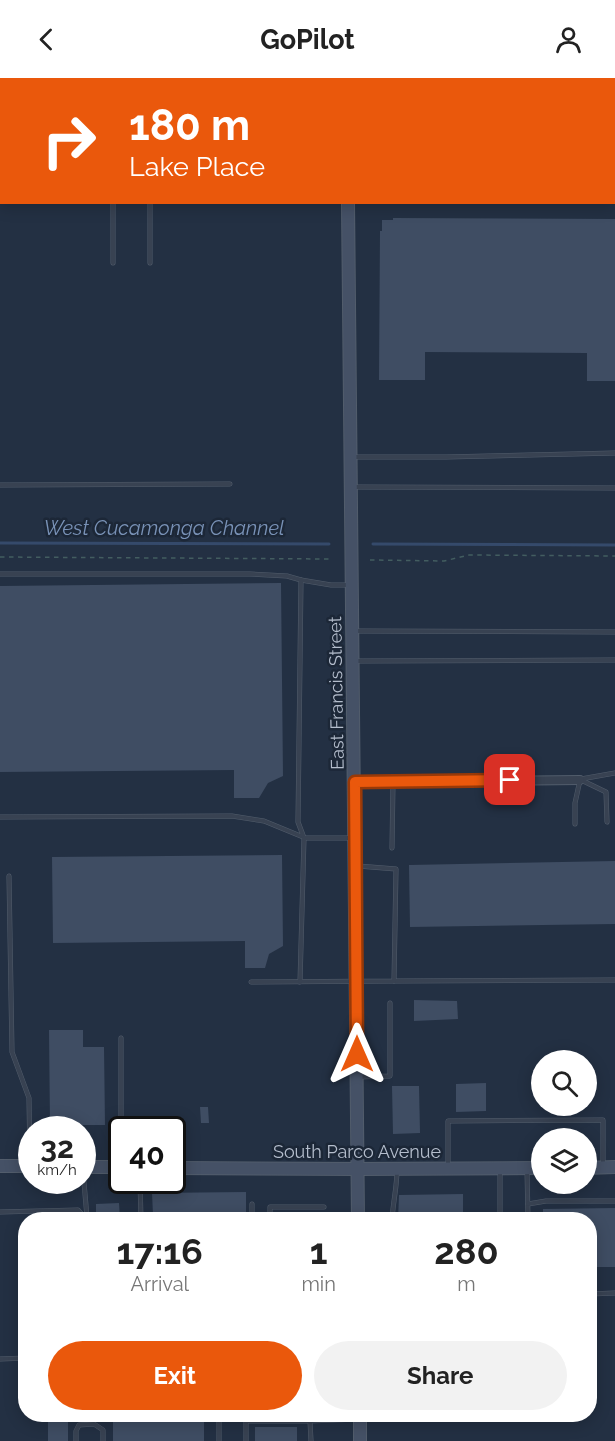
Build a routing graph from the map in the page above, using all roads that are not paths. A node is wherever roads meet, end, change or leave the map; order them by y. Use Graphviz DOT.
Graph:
graph roads {
  1 [pos="113,204"];
  2 [pos="150,204"];
  3 [pos="348,204"];
  4 [pos="113,263"];
  5 [pos="150,263"];
  6 [pos="615,453"];
  7 [pos="351,457"];
  8 [pos="230,484"];
  9 [pos="0,485"];
  10 [pos="351,487"];
  11 [pos="615,488"];
  12 [pos="0,574"];
  13 [pos="301,580"];
  14 [pos="352,585"];
  15 [pos="353,631"];
  16 [pos="615,632"];
  17 [pos="615,660"];
  18 [pos="353,661"];
  19 [pos="615,773"];
  20 [pos="580,780"];
  21 [pos="355,782"];
  22 [pos="393,782"];
  23 [pos="0,817"];
  24 [pos="607,822"];
  25 [pos="575,825"];
  26 [pos="304,838"];
  27 [pos="355,838"];
  28 [pos="392,848"];
  29 [pos="356,866"];
  30 [pos="9,876"];
  31 [pos="615,980"];
  32 [pos="394,981"];
  33 [pos="251,982"];
  34 [pos="300,982"];
  35 [pos="356,983"];
  36 [pos="390,1003"];
  37 [pos="122,1038"];
  38 [pos="357,1077"];
  39 [pos="30,1116"];
  40 [pos="122,1116"];
  41 [pos="0,1166"];
  42 [pos="18,1166"];
  43 [pos="186,1168"];
  44 [pos="500,1168"];
  45 [pos="526,1168"];
  46 [pos="531,1168"];
  47 [pos="609,1168"];
  48 [pos="358,1169"];
  49 [pos="397,1169"];
  50 [pos="448,1169"];
  51 [pos="85,1194"];
  52 [pos="140,1194"];
  53 [pos="615,1201"];
  54 [pos="252,1204"];
  55 [pos="528,1204"];
  56 [pos="324,1207"];
  57 [pos="0,1212"];
  58 [pos="80,1212"];
  59 [pos="86,1212"];
  60 [pos="141,1212"];
  61 [pos="252,1212"];
  62 [pos="270,1212"];
  63 [pos="358,1212"];
  64 [pos="392,1212"];
  65 [pos="500,1212"];
  66 [pos="528,1212"];
  67 [pos="615,1293"];
  68 [pos="597,1294"];
  69 [pos="18,1358"];
  70 [pos="0,1359"];
  71 [pos="219,1422"];
  72 [pos="246,1422"];
  73 [pos="310,1422"];
  74 [pos="360,1422"];
  75 [pos="76,1441"];
  76 [pos="103,1441"];
  77 [pos="219,1441"];
  78 [pos="246,1441"];
  79 [pos="311,1441"];
  80 [pos="360,1441"];
  1 -- 4 [label="lane"];
  2 -- 5 [label="lane"];
  3 -- 7 [label="street, East Francis Street"];
  6 -- 7 [label="lane"];
  7 -- 10 [label="street, East Francis Street"];
  8 -- 9 [label="lane"];
  10 -- 11 [label="lane"];
  10 -- 14 [label="street, East Francis Street"];
  12 -- 13 [label="lane"];
  13 -- 14 [label="lane"];
  13 -- 26 [label="lane"];
  14 -- 15 [label="street, East Francis Street"];
  15 -- 16 [label="lane"];
  15 -- 18 [label="street, East Francis Street"];
  17 -- 18 [label="lane"];
  18 -- 21 [label="street, East Francis Street"];
  19 -- 20 [label="lane"];
  20 -- 22 [label="street"];
  20 -- 24 [label="lane"];
  20 -- 25 [label="lane"];
  21 -- 22 [label="street"];
  21 -- 27 [label="street, East Francis Street"];
  22 -- 28 [label="lane"];
  23 -- 26 [label="lane"];
  26 -- 27 [label="lane"];
  26 -- 34 [label="lane"];
  27 -- 29 [label="street, East Francis Street"];
  29 -- 32 [label="lane"];
  29 -- 35 [label="street, East Francis Street"];
  30 -- 39 [label="lane"];
  31 -- 32 [label="lane"];
  32 -- 35 [label="lane"];
  33 -- 34 [label="lane"];
  34 -- 35 [label="lane"];
  35 -- 38 [label="street, East Francis Street"];
  36 -- 38 [label="lane"];
  37 -- 40 [label="lane"];
  38 -- 48 [label="street, East Francis Street"];
  41 -- 42 [label="street"];
  43 -- 48 [label="street, South Parco Avenue"];
  44 -- 45 [label="street, South Parco Avenue"];
  44 -- 50 [label="street, South Parco Avenue"];
  44 -- 65 [label="lane"];
  45 -- 46 [label="street, South Parco Avenue"];
  45 -- 55 [label="lane"];
  47 -- 50 [label="lane"];
  48 -- 49 [label="street, South Parco Avenue"];
  48 -- 63 [label="street, East Francis Street"];
  49 -- 50 [label="street, South Parco Avenue"];
  49 -- 64 [label="lane"];
  51 -- 59 [label="lane"];
  52 -- 60 [label="lane"];
  53 -- 55 [label="lane"];
  54 -- 61 [label="lane"];
  55 -- 66 [label="lane"];
  56 -- 62 [label="lane"];
  57 -- 58 [label="lane"];
  67 -- 68 [label="lane"];
  69 -- 70 [label="lane"];
  71 -- 77 [label="lane"];
  72 -- 78 [label="lane"];
  73 -- 79 [label="lane"];
  74 -- 80 [label="street"];
  75 -- 76 [label="lane"];
}
